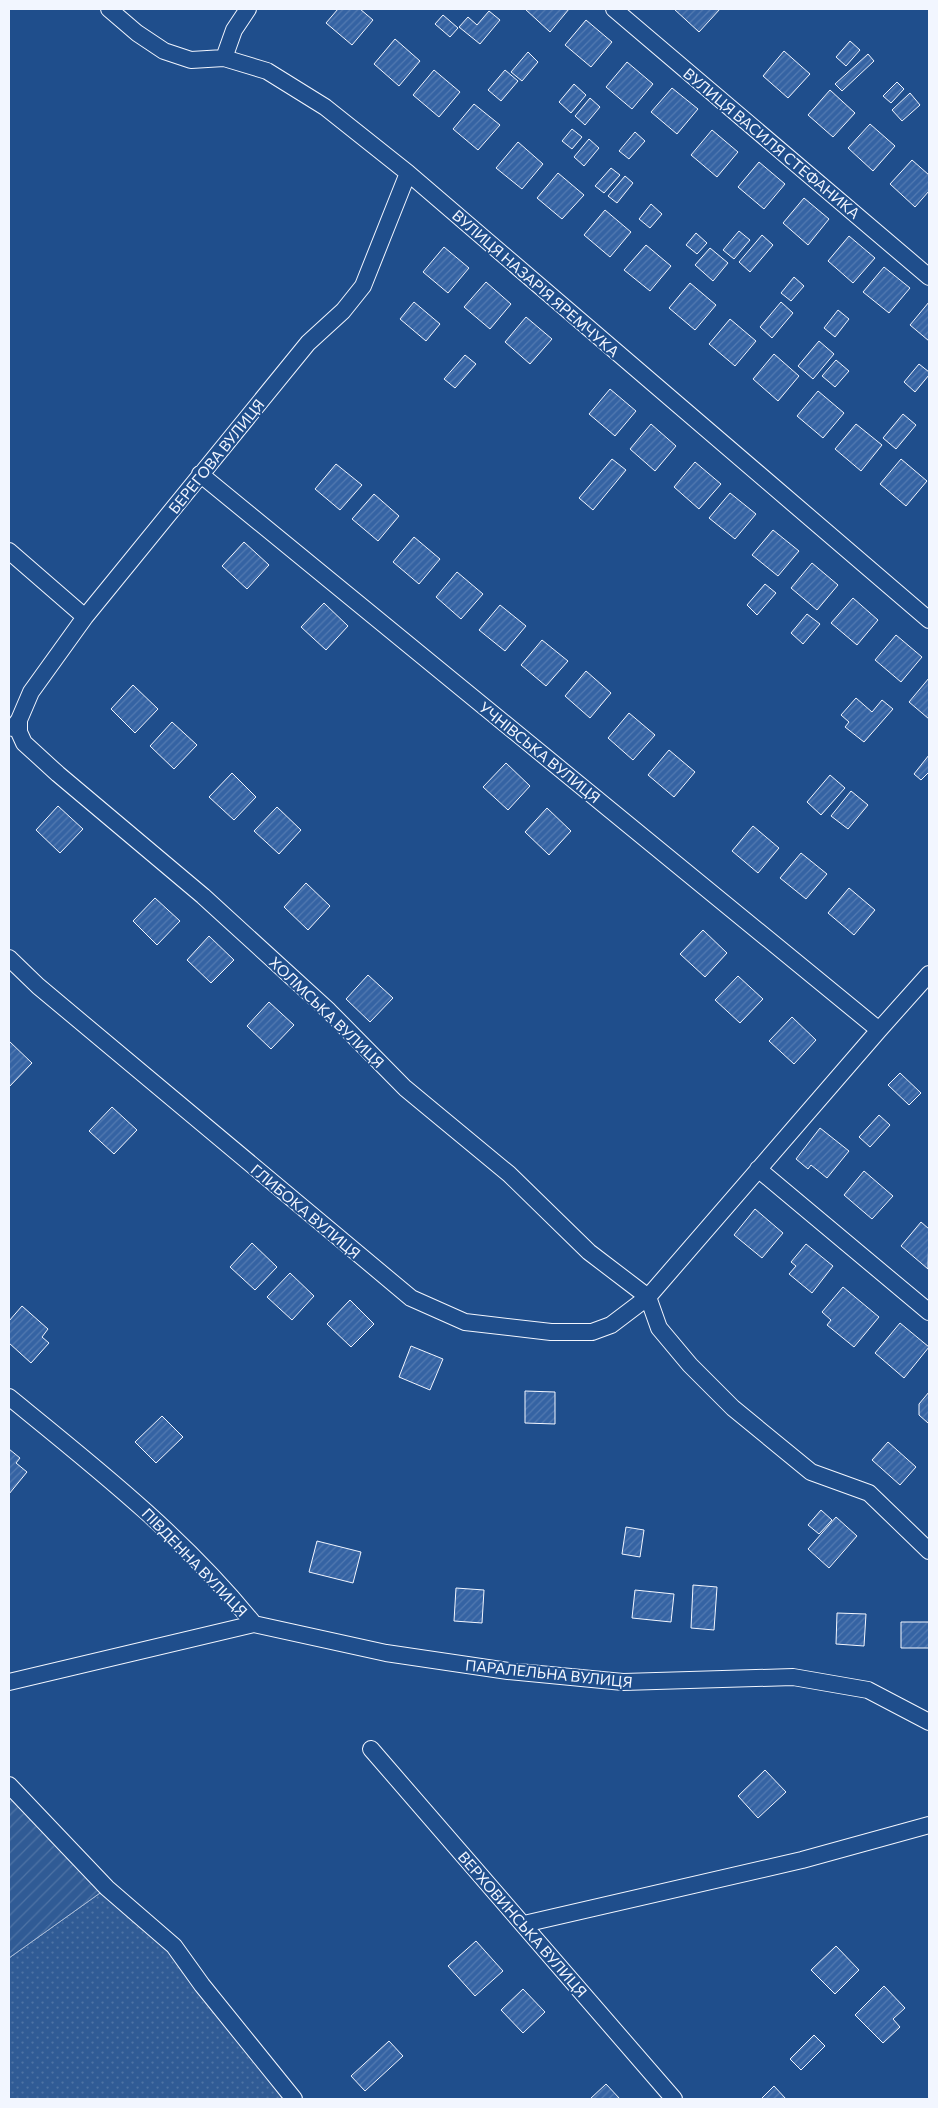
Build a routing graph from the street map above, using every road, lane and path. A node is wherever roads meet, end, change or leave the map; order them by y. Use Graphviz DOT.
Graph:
graph roads {
  1 [pos="109,9"];
  2 [pos="248,9"];
  3 [pos="614,9"];
  4 [pos="224,58"];
  5 [pos="408,173"];
  6 [pos="929,277"];
  7 [pos="200,474"];
  8 [pos="9,551"];
  9 [pos="85,617"];
  10 [pos="929,620"];
  11 [pos="19,720"];
  12 [pos="9,733"];
  13 [pos="9,958"];
  14 [pos="929,974"];
  15 [pos="879,1030"];
  16 [pos="758,1170"];
  17 [pos="648,1297"];
  18 [pos="929,1312"];
  19 [pos="9,1397"];
  20 [pos="929,1550"];
  21 [pos="254,1624"];
  22 [pos="9,1682"];
  23 [pos="929,1722"];
  24 [pos="371,1749"];
  25 [pos="9,1785"];
  26 [pos="929,1825"];
  27 [pos="524,1924"];
  28 [pos="294,2099"];
  29 [pos="674,2099"];
  1 -- 4 [label="street, ВУЛИЦЯ НАЗАРІЯ ЯРЕМЧУКА"];
  2 -- 4 [label="street"];
  3 -- 6 [label="street, ВУЛИЦЯ ВАСИЛЯ СТЕФАНИКА"];
  4 -- 5 [label="street, ВУЛИЦЯ НАЗАРІЯ ЯРЕМЧУКА"];
  5 -- 7 [label="street, БЕРЕГОВА ВУЛИЦЯ"];
  5 -- 10 [label="street, ВУЛИЦЯ НАЗАРІЯ ЯРЕМЧУКА"];
  7 -- 9 [label="street, БЕРЕГОВА ВУЛИЦЯ"];
  7 -- 15 [label="street, УЧНІВСЬКА ВУЛИЦЯ"];
  8 -- 9 [label="street"];
  9 -- 11 [label="street, БЕРЕГОВА ВУЛИЦЯ"];
  11 -- 12 [label="street, БЕРЕГОВА ВУЛИЦЯ"];
  11 -- 17 [label="street, ХОЛМСЬКА ВУЛИЦЯ"];
  13 -- 17 [label="street, ГЛИБОКА ВУЛИЦЯ"];
  14 -- 15 [label="street, ГЛИБОКА ВУЛИЦЯ"];
  15 -- 16 [label="street, ГЛИБОКА ВУЛИЦЯ"];
  16 -- 17 [label="street, ГЛИБОКА ВУЛИЦЯ"];
  16 -- 18 [label="street"];
  17 -- 20 [label="street"];
  19 -- 21 [label="street, ПІВДЕННА ВУЛИЦЯ"];
  21 -- 22 [label="street, ПІВДЕННА ВУЛИЦЯ"];
  21 -- 23 [label="street, ПАРАЛЕЛЬНА ВУЛИЦЯ"];
  24 -- 27 [label="street, ВЕРХОВИНСЬКА ВУЛИЦЯ"];
  25 -- 28 [label="street"];
  26 -- 27 [label="street"];
  27 -- 29 [label="street, ВЕРХОВИНСЬКА ВУЛИЦЯ"];
}
